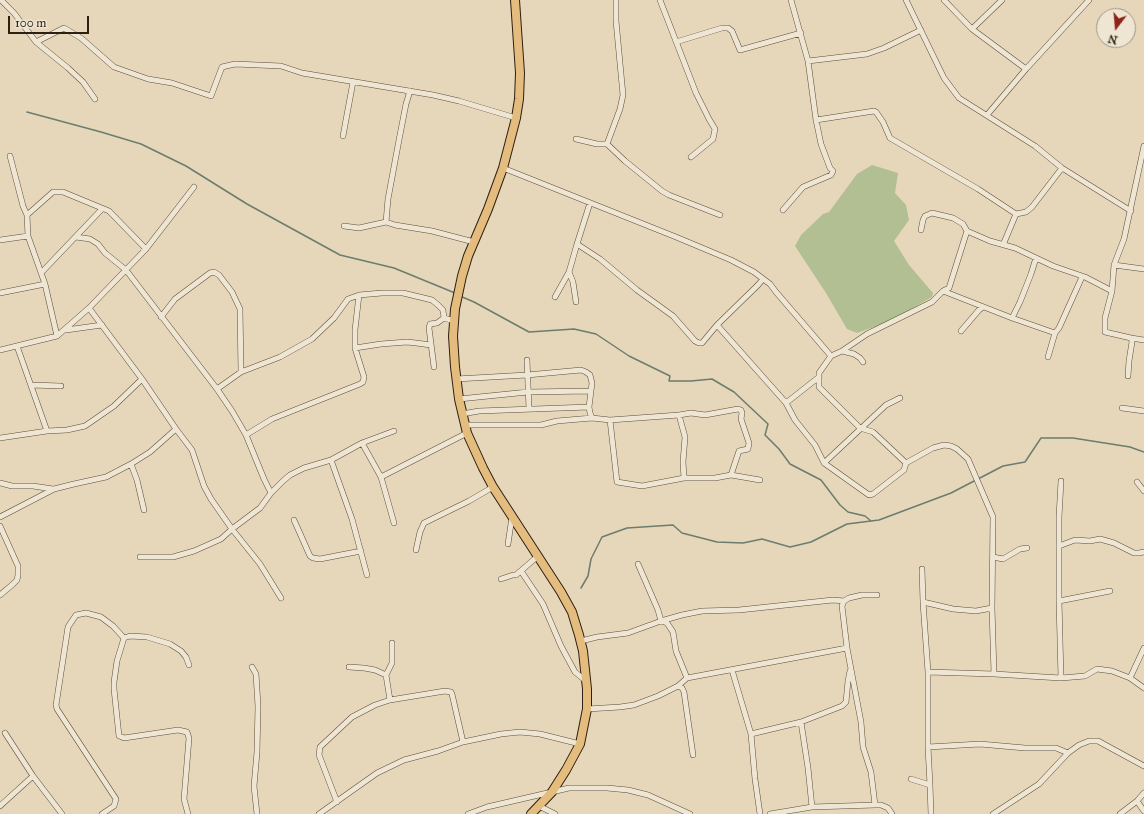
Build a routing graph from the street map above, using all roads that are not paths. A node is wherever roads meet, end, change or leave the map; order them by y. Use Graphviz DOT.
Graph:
graph roads {
  1 [pos="1,0"];
  2 [pos="515,0"];
  3 [pos="616,0"];
  4 [pos="660,0"];
  5 [pos="793,0"];
  6 [pos="906,0"];
  7 [pos="944,0"];
  8 [pos="1002,0"];
  9 [pos="1089,0"];
  10 [pos="972,29"];
  11 [pos="921,30"];
  12 [pos="801,33"];
  13 [pos="36,42"];
  14 [pos="676,42"];
  15 [pos="808,61"];
  16 [pos="1026,69"];
  17 [pos="353,82"];
  18 [pos="410,91"];
  19 [pos="94,99"];
  20 [pos="987,115"];
  21 [pos="516,118"];
  22 [pos="816,120"];
  23 [pos="342,136"];
  24 [pos="576,139"];
  25 [pos="607,144"];
  26 [pos="1144,146"];
  27 [pos="10,156"];
  28 [pos="691,157"];
  29 [pos="1142,167"];
  30 [pos="503,168"];
  31 [pos="1062,168"];
  32 [pos="194,187"];
  33 [pos="590,203"];
  34 [pos="102,209"];
  35 [pos="783,210"];
  36 [pos="1131,210"];
  37 [pos="1016,214"];
  38 [pos="27,215"];
  39 [pos="720,215"];
  40 [pos="386,222"];
  41 [pos="344,226"];
  42 [pos="921,230"];
  43 [pos="967,231"];
  44 [pos="28,236"];
  45 [pos="76,237"];
  46 [pos="0,240"];
  47 [pos="474,242"];
  48 [pos="577,244"];
  49 [pos="1003,245"];
  50 [pos="146,249"];
  51 [pos="1036,258"];
  52 [pos="1114,266"];
  53 [pos="1144,269"];
  54 [pos="126,270"];
  55 [pos="569,272"];
  56 [pos="41,273"];
  57 [pos="1082,277"];
  58 [pos="763,279"];
  59 [pos="45,284"];
  60 [pos="944,291"];
  61 [pos="1112,291"];
  62 [pos="0,294"];
  63 [pos="359,295"];
  64 [pos="555,297"];
  65 [pos="576,302"];
  66 [pos="983,307"];
  67 [pos="89,308"];
  68 [pos="161,317"];
  69 [pos="444,318"];
  70 [pos="1012,318"];
  71 [pos="454,321"];
  72 [pos="102,325"];
  73 [pos="717,325"];
  74 [pos="65,330"];
  75 [pos="961,331"];
  76 [pos="1055,333"];
  77 [pos="57,336"];
  78 [pos="1131,338"];
  79 [pos="1144,340"];
  80 [pos="431,345"];
  81 [pos="17,346"];
  82 [pos="355,348"];
  83 [pos="0,350"];
  84 [pos="842,351"];
  85 [pos="831,356"];
  86 [pos="1048,357"];
  87 [pos="527,360"];
  88 [pos="863,362"];
  89 [pos="434,367"];
  90 [pos="241,372"];
  91 [pos="527,375"];
  92 [pos="819,376"];
  93 [pos="1128,376"];
  94 [pos="142,379"];
  95 [pos="456,379"];
  96 [pos="31,385"];
  97 [pos="61,386"];
  98 [pos="217,389"];
  99 [pos="590,391"];
  100 [pos="528,392"];
  101 [pos="459,398"];
  102 [pos="900,398"];
  103 [pos="786,403"];
  104 [pos="589,407"];
  105 [pos="1122,408"];
  106 [pos="529,409"];
  107 [pos="1144,411"];
  108 [pos="462,414"];
  109 [pos="679,415"];
  110 [pos="592,418"];
  111 [pos="610,420"];
  112 [pos="176,429"];
  113 [pos="466,429"];
  114 [pos="862,429"];
  115 [pos="47,431"];
  116 [pos="394,431"];
  117 [pos="246,435"];
  118 [pos="0,438"];
  119 [pos="362,443"];
  120 [pos="331,460"];
  121 [pos="824,463"];
  122 [pos="906,463"];
  123 [pos="131,464"];
  124 [pos="731,475"];
  125 [pos="382,477"];
  126 [pos="684,478"];
  127 [pos="760,480"];
  128 [pos="1061,481"];
  129 [pos="1137,482"];
  130 [pos="0,483"];
  131 [pos="493,487"];
  132 [pos="54,489"];
  133 [pos="1144,491"];
  134 [pos="271,493"];
  135 [pos="144,510"];
  136 [pos="0,516"];
  137 [pos="512,516"];
  138 [pos="294,520"];
  139 [pos="394,523"];
  140 [pos="0,526"];
  141 [pos="232,529"];
  142 [pos="508,544"];
  143 [pos="1059,546"];
  144 [pos="1027,548"];
  145 [pos="416,550"];
  146 [pos="361,551"];
  147 [pos="1144,552"];
  148 [pos="538,556"];
  149 [pos="140,557"];
  150 [pos="993,557"];
  151 [pos="638,564"];
  152 [pos="922,569"];
  153 [pos="521,571"];
  154 [pos="367,574"];
  155 [pos="501,579"];
  156 [pos="1110,591"];
  157 [pos="0,595"];
  158 [pos="877,595"];
  159 [pos="281,598"];
  160 [pos="844,601"];
  161 [pos="1059,601"];
  162 [pos="923,602"];
  163 [pos="992,608"];
  164 [pos="661,621"];
  165 [pos="124,638"];
  166 [pos="581,641"];
  167 [pos="392,643"];
  168 [pos="847,648"];
  169 [pos="1144,648"];
  170 [pos="189,665"];
  171 [pos="252,667"];
  172 [pos="349,667"];
  173 [pos="850,668"];
  174 [pos="732,670"];
  175 [pos="928,672"];
  176 [pos="994,674"];
  177 [pos="386,675"];
  178 [pos="687,678"];
  179 [pos="1061,678"];
  180 [pos="1130,678"];
  181 [pos="586,682"];
  182 [pos="678,686"];
  183 [pos="1144,688"];
  184 [pos="390,700"];
  185 [pos="586,708"];
  186 [pos="801,722"];
  187 [pos="5,733"];
  188 [pos="751,734"];
  189 [pos="463,742"];
  190 [pos="580,744"];
  191 [pos="928,747"];
  192 [pos="1068,754"];
  193 [pos="693,755"];
  194 [pos="1144,766"];
  195 [pos="33,776"];
  196 [pos="911,779"];
  197 [pos="930,785"];
  198 [pos="552,792"];
  199 [pos="1144,793"];
  200 [pos="1137,801"];
  201 [pos="337,802"];
  202 [pos="875,805"];
  203 [pos="0,806"];
  204 [pos="539,806"];
  205 [pos="812,808"];
  206 [pos="1144,811"];
  207 [pos="62,814"];
  208 [pos="102,814"];
  209 [pos="188,814"];
  210 [pos="257,814"];
  211 [pos="319,814"];
  212 [pos="468,814"];
  213 [pos="531,814"];
  214 [pos="555,814"];
  215 [pos="690,814"];
  216 [pos="760,814"];
  217 [pos="770,814"];
  218 [pos="892,814"];
  219 [pos="930,814"];
  220 [pos="993,814"];
  221 [pos="1120,814"];
  1 -- 13 [label="street"];
  2 -- 21 [label="main road"];
  3 -- 25 [label="street"];
  4 -- 14 [label="street"];
  5 -- 12 [label="street"];
  6 -- 11 [label="street"];
  7 -- 10 [label="street"];
  8 -- 10 [label="street"];
  9 -- 16 [label="street"];
  10 -- 16 [label="street"];
  11 -- 15 [label="street"];
  11 -- 20 [label="street"];
  12 -- 14 [label="street"];
  12 -- 15 [label="street"];
  13 -- 17 [label="street"];
  13 -- 19 [label="street"];
  14 -- 28 [label="street"];
  15 -- 22 [label="street"];
  16 -- 20 [label="street"];
  17 -- 18 [label="street"];
  17 -- 23 [label="street"];
  18 -- 21 [label="street"];
  18 -- 40 [label="street"];
  20 -- 31 [label="street"];
  21 -- 30 [label="main road"];
  22 -- 35 [label="street"];
  22 -- 37 [label="street"];
  24 -- 25 [label="street"];
  25 -- 39 [label="street"];
  26 -- 29 [label="street"];
  27 -- 38 [label="street"];
  29 -- 36 [label="street"];
  30 -- 33 [label="street"];
  30 -- 47 [label="main road"];
  31 -- 36 [label="street"];
  31 -- 37 [label="street"];
  32 -- 50 [label="street"];
  33 -- 48 [label="street"];
  33 -- 58 [label="street"];
  34 -- 38 [label="street"];
  34 -- 45 [label="street"];
  34 -- 50 [label="street"];
  36 -- 52 [label="street"];
  37 -- 49 [label="street"];
  38 -- 44 [label="street"];
  40 -- 41 [label="street"];
  40 -- 47 [label="street"];
  42 -- 43 [label="street"];
  43 -- 49 [label="street"];
  43 -- 60 [label="street"];
  44 -- 46 [label="street"];
  44 -- 56 [label="street"];
  45 -- 54 [label="street"];
  45 -- 56 [label="street"];
  47 -- 71 [label="main road"];
  48 -- 55 [label="street"];
  48 -- 73 [label="street"];
  49 -- 51 [label="street"];
  50 -- 54 [label="street"];
  51 -- 57 [label="street"];
  51 -- 70 [label="street"];
  52 -- 53 [label="street"];
  52 -- 61 [label="street"];
  54 -- 67 [label="street"];
  54 -- 68 [label="street"];
  55 -- 64 [label="street"];
  55 -- 65 [label="street"];
  56 -- 59 [label="street"];
  57 -- 61 [label="street"];
  57 -- 76 [label="street"];
  58 -- 73 [label="street"];
  58 -- 85 [label="street"];
  59 -- 62 [label="street"];
  59 -- 77 [label="street"];
  60 -- 66 [label="street"];
  60 -- 84 [label="street"];
  61 -- 78 [label="street"];
  63 -- 69 [label="street"];
  63 -- 82 [label="street"];
  63 -- 90 [label="street"];
  66 -- 70 [label="street"];
  66 -- 75 [label="street"];
  67 -- 72 [label="street"];
  67 -- 74 [label="street"];
  68 -- 90 [label="street"];
  68 -- 98 [label="street"];
  69 -- 71 [label="street"];
  69 -- 80 [label="street"];
  70 -- 76 [label="street"];
  71 -- 95 [label="main road"];
  72 -- 74 [label="street"];
  72 -- 94 [label="street"];
  73 -- 103 [label="street"];
  74 -- 77 [label="street"];
  76 -- 86 [label="street"];
  77 -- 81 [label="street"];
  78 -- 79 [label="street"];
  78 -- 93 [label="street"];
  80 -- 82 [label="street"];
  80 -- 89 [label="street"];
  81 -- 83 [label="street"];
  81 -- 96 [label="street"];
  82 -- 117 [label="street"];
  84 -- 85 [label="street"];
  84 -- 88 [label="street"];
  85 -- 92 [label="street"];
  87 -- 91 [label="street"];
  90 -- 98 [label="street"];
  91 -- 95 [label="street"];
  91 -- 99 [label="street"];
  91 -- 100 [label="street"];
  92 -- 103 [label="street"];
  92 -- 114 [label="street"];
  94 -- 112 [label="street"];
  94 -- 115 [label="street"];
  95 -- 101 [label="main road"];
  96 -- 97 [label="street"];
  96 -- 115 [label="street"];
  98 -- 117 [label="street"];
  99 -- 100 [label="street"];
  99 -- 104 [label="street"];
  100 -- 101 [label="street"];
  100 -- 106 [label="street"];
  101 -- 108 [label="main road"];
  102 -- 114 [label="street"];
  103 -- 121 [label="street"];
  104 -- 106 [label="street"];
  104 -- 110 [label="street"];
  105 -- 107 [label="street"];
  106 -- 108 [label="street"];
  108 -- 113 [label="main road"];
  109 -- 111 [label="street"];
  109 -- 124 [label="street"];
  109 -- 126 [label="street"];
  110 -- 111 [label="street"];
  110 -- 113 [label="street"];
  111 -- 126 [label="street"];
  112 -- 123 [label="street"];
  112 -- 141 [label="street"];
  113 -- 125 [label="street"];
  113 -- 131 [label="main road"];
  114 -- 121 [label="street"];
  114 -- 122 [label="street"];
  115 -- 118 [label="street"];
  116 -- 119 [label="street"];
  117 -- 134 [label="street"];
  119 -- 120 [label="street"];
  119 -- 125 [label="street"];
  120 -- 134 [label="street"];
  120 -- 146 [label="street"];
  121 -- 122 [label="street"];
  122 -- 150 [label="street"];
  123 -- 132 [label="street"];
  123 -- 135 [label="street"];
  124 -- 126 [label="street"];
  124 -- 127 [label="street"];
  125 -- 139 [label="street"];
  128 -- 143 [label="street"];
  129 -- 133 [label="street"];
  130 -- 132 [label="street"];
  131 -- 137 [label="main road"];
  131 -- 145 [label="street"];
  132 -- 136 [label="street"];
  134 -- 141 [label="street"];
  137 -- 142 [label="street"];
  137 -- 148 [label="main road"];
  138 -- 146 [label="street"];
  140 -- 157 [label="street"];
  141 -- 149 [label="street"];
  141 -- 159 [label="street"];
  143 -- 147 [label="street"];
  143 -- 161 [label="street"];
  144 -- 150 [label="street"];
  146 -- 154 [label="street"];
  148 -- 153 [label="street"];
  148 -- 166 [label="main road"];
  150 -- 163 [label="street"];
  151 -- 164 [label="street"];
  152 -- 162 [label="street"];
  153 -- 155 [label="street"];
  153 -- 181 [label="street"];
  156 -- 161 [label="street"];
  158 -- 160 [label="street"];
  160 -- 164 [label="street"];
  160 -- 168 [label="street"];
  161 -- 179 [label="street"];
  162 -- 163 [label="street"];
  162 -- 175 [label="street"];
  163 -- 176 [label="street"];
  164 -- 166 [label="street"];
  164 -- 178 [label="street"];
  165 -- 170 [label="street"];
  165 -- 208 [label="street"];
  165 -- 209 [label="street"];
  166 -- 181 [label="main road"];
  167 -- 177 [label="street"];
  168 -- 173 [label="street"];
  168 -- 174 [label="street"];
  169 -- 180 [label="street"];
  171 -- 210 [label="street"];
  172 -- 177 [label="street"];
  173 -- 186 [label="street"];
  173 -- 202 [label="street"];
  174 -- 178 [label="street"];
  174 -- 188 [label="street"];
  175 -- 176 [label="street"];
  175 -- 191 [label="street"];
  176 -- 179 [label="street"];
  177 -- 184 [label="street"];
  178 -- 182 [label="street"];
  179 -- 180 [label="street"];
  180 -- 183 [label="street"];
  181 -- 185 [label="main road"];
  182 -- 185 [label="street"];
  182 -- 193 [label="street"];
  184 -- 189 [label="street"];
  184 -- 201 [label="street"];
  185 -- 190 [label="main road"];
  186 -- 188 [label="street"];
  186 -- 205 [label="street"];
  187 -- 195 [label="street"];
  188 -- 216 [label="street"];
  189 -- 190 [label="street"];
  189 -- 201 [label="street"];
  190 -- 198 [label="main road"];
  191 -- 192 [label="street"];
  191 -- 197 [label="street"];
  192 -- 194 [label="street"];
  192 -- 220 [label="street"];
  195 -- 203 [label="street"];
  195 -- 207 [label="street"];
  196 -- 197 [label="street"];
  197 -- 219 [label="street"];
  198 -- 204 [label="main road"];
  198 -- 212 [label="street"];
  198 -- 215 [label="street"];
  199 -- 200 [label="street"];
  200 -- 206 [label="street"];
  200 -- 221 [label="street"];
  201 -- 211 [label="street"];
  202 -- 205 [label="street"];
  202 -- 218 [label="street"];
  204 -- 213 [label="main road"];
  204 -- 214 [label="street"];
  205 -- 217 [label="street"];
}
